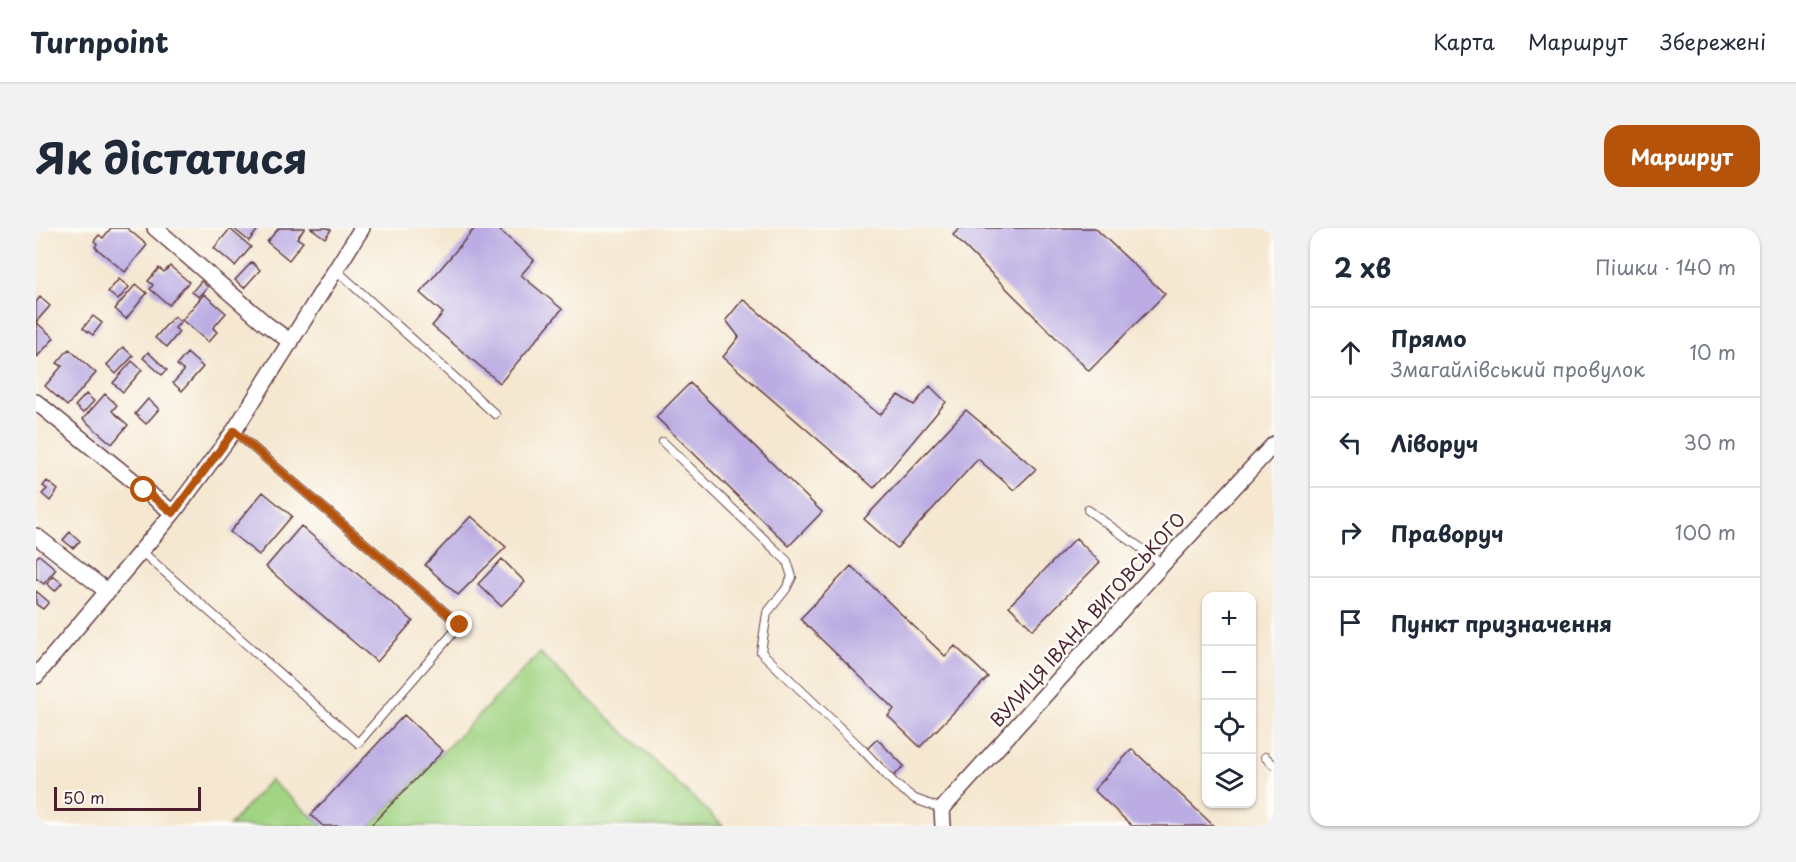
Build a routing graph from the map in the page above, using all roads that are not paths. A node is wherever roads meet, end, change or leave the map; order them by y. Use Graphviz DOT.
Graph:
graph roads {
  1 [pos="155,228"];
  2 [pos="362,228"];
  3 [pos="336,270"];
  4 [pos="291,342"];
  5 [pos="36,402"];
  6 [pos="495,414"];
  7 [pos="234,431"];
  8 [pos="663,442"];
  9 [pos="1274,444"];
  10 [pos="1088,510"];
  11 [pos="173,513"];
  12 [pos="36,536"];
  13 [pos="141,551"];
  14 [pos="1163,564"];
  15 [pos="108,592"];
  16 [pos="36,676"];
  17 [pos="1265,757"];
  18 [pos="1274,765"];
  19 [pos="942,808"];
  20 [pos="944,826"];
  1 -- 4 [label="street"];
  2 -- 3 [label="street"];
  3 -- 4 [label="street"];
  3 -- 6 [label="lane"];
  4 -- 7 [label="street"];
  5 -- 11 [label="street"];
  7 -- 11 [label="street"];
  7 -- 13 [label="lane"];
  8 -- 19 [label="lane"];
  9 -- 14 [label="street, ВУЛИЦЯ ІВАНА ВИГОВСЬКОГО"];
  10 -- 14 [label="lane"];
  11 -- 13 [label="street"];
  12 -- 15 [label="street"];
  13 -- 15 [label="street"];
  14 -- 19 [label="street, ВУЛИЦЯ ІВАНА ВИГОВСЬКОГО"];
  15 -- 16 [label="street"];
  17 -- 18 [label="lane"];
  19 -- 20 [label="street"];
}
